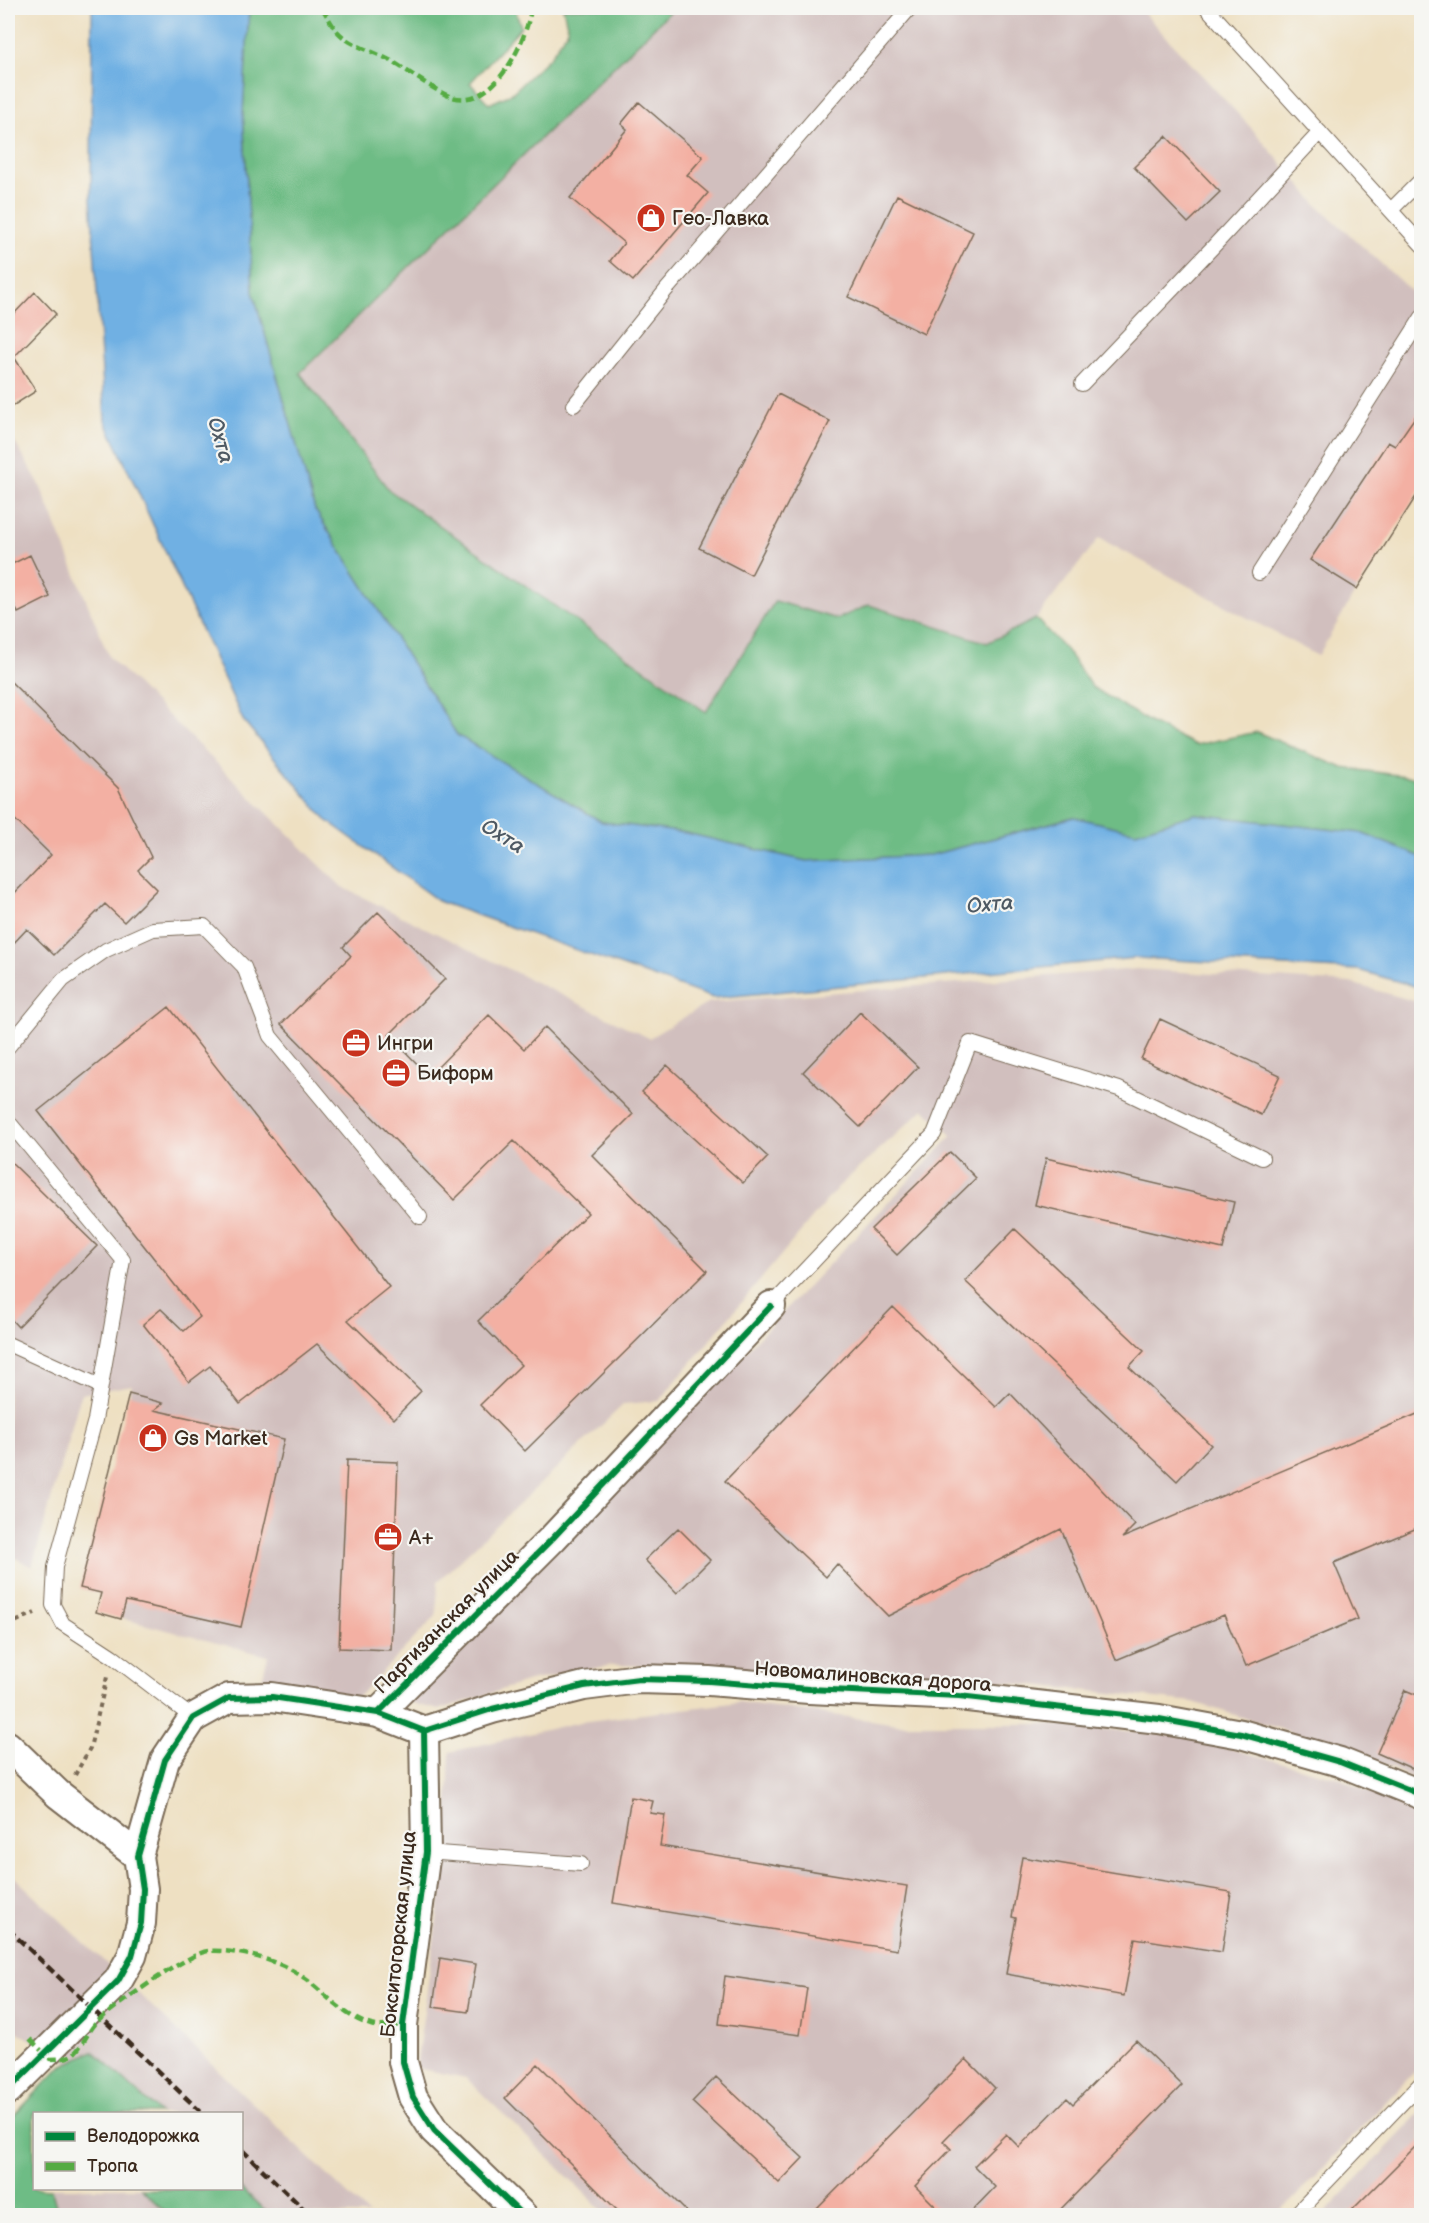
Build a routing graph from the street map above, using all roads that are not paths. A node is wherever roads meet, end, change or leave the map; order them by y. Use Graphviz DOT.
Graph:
graph roads {
  1 [pos="910,8"];
  2 [pos="1207,8"];
  3 [pos="1320,132"];
  4 [pos="1422,179"];
  5 [pos="1391,210"];
  6 [pos="1422,245"];
  7 [pos="1422,317"];
  8 [pos="1082,384"];
  9 [pos="574,405"];
  10 [pos="1259,573"];
  11 [pos="8,1047"];
  12 [pos="8,1121"];
  13 [pos="1263,1158"];
  14 [pos="420,1217"];
  15 [pos="771,1306"];
  16 [pos="8,1344"];
  17 [pos="100,1386"];
  18 [pos="378,1713"];
  19 [pos="194,1718"];
  20 [pos="423,1731"];
  21 [pos="8,1746"];
  22 [pos="1422,1795"];
  23 [pos="426,1852"];
  24 [pos="138,1856"];
  25 [pos="581,1864"];
  26 [pos="1422,2082"];
  27 [pos="8,2090"];
  28 [pos="523,2216"];
  29 [pos="1294,2216"];
  1 -- 9 [label="lane"];
  2 -- 3 [label="lane"];
  3 -- 5 [label="lane"];
  3 -- 8 [label="lane"];
  4 -- 5 [label="lane"];
  5 -- 6 [label="lane"];
  7 -- 10 [label="lane"];
  11 -- 14 [label="lane"];
  12 -- 17 [label="lane"];
  13 -- 15 [label="lane"];
  15 -- 18 [label="street, Партизанская улица"];
  16 -- 17 [label="lane"];
  17 -- 19 [label="lane"];
  18 -- 19 [label="street, Партизанская улица"];
  18 -- 20 [label="street"];
  19 -- 24 [label="street, Партизанская улица"];
  20 -- 22 [label="street, Новомалиновская дорога"];
  20 -- 23 [label="street, Бокситогорская улица"];
  21 -- 24 [label="street"];
  23 -- 25 [label="lane"];
  23 -- 28 [label="street, Бокситогорская улица"];
  24 -- 27 [label="street, Партизанская улица"];
  26 -- 29 [label="lane"];
}
